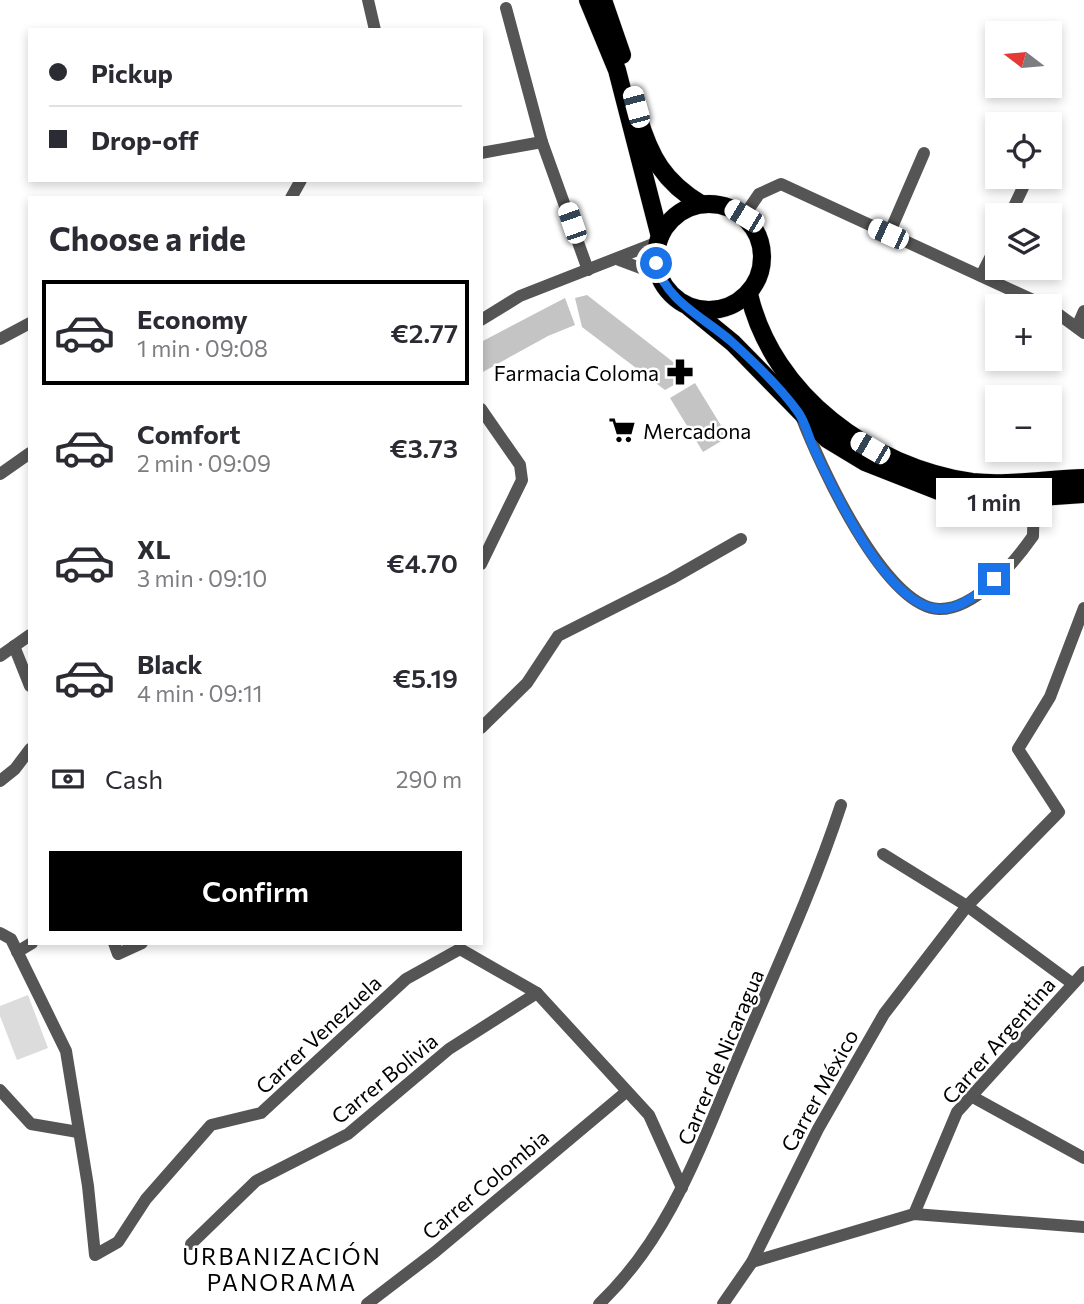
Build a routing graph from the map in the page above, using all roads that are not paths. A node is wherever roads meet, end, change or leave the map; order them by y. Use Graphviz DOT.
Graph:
graph roads {
  1 [pos="368,0"];
  2 [pos="588,0"];
  3 [pos="603,0"];
  4 [pos="506,8"];
  5 [pos="375,28"];
  6 [pos="542,142"];
  7 [pos="483,153"];
  8 [pos="925,153"];
  9 [pos="701,204"];
  10 [pos="744,216"];
  11 [pos="888,234"];
  12 [pos="659,240"];
  13 [pos="619,260"];
  14 [pos="985,268"];
  15 [pos="588,270"];
  16 [pos="659,275"];
  17 [pos="981,276"];
  18 [pos="748,294"];
  19 [pos="1020,294"];
  20 [pos="689,307"];
  21 [pos="1084,312"];
  22 [pos="1062,317"];
  23 [pos="483,319"];
  24 [pos="28,324"];
  25 [pos="1080,330"];
  26 [pos="0,339"];
  27 [pos="483,412"];
  28 [pos="799,413"];
  29 [pos="28,454"];
  30 [pos="0,474"];
  31 [pos="1084,478"];
  32 [pos="1084,494"];
  33 [pos="1034,497"];
  34 [pos="741,539"];
  35 [pos="483,560"];
  36 [pos="1084,608"];
  37 [pos="28,636"];
  38 [pos="14,646"];
  39 [pos="0,656"];
  40 [pos="28,681"];
  41 [pos="483,726"];
  42 [pos="28,752"];
  43 [pos="0,781"];
  44 [pos="841,805"];
  45 [pos="883,854"];
  46 [pos="967,906"];
  47 [pos="0,933"];
  48 [pos="29,945"];
  49 [pos="115,945"];
  50 [pos="138,945"];
  51 [pos="17,952"];
  52 [pos="1084,972"];
  53 [pos="1073,984"];
  54 [pos="537,993"];
  55 [pos="0,1090"];
  56 [pos="626,1092"];
  57 [pos="971,1096"];
  58 [pos="78,1132"];
  59 [pos="1084,1158"];
  60 [pos="682,1188"];
  61 [pos="914,1214"];
  62 [pos="1084,1227"];
  63 [pos="191,1244"];
  64 [pos="752,1262"];
  65 [pos="367,1304"];
  66 [pos="600,1304"];
  67 [pos="723,1304"];
  1 -- 5 [label="street"];
  2 -- 12 [label="main road"];
  3 -- 9 [label="main road"];
  4 -- 6 [label="street"];
  6 -- 7 [label="street"];
  6 -- 15 [label="street"];
  8 -- 11 [label="street"];
  9 -- 10 [label="main road"];
  9 -- 12 [label="main road"];
  10 -- 11 [label="street"];
  10 -- 18 [label="main road"];
  11 -- 17 [label="street"];
  12 -- 13 [label="street"];
  12 -- 16 [label="main road"];
  13 -- 15 [label="street"];
  13 -- 16 [label="street"];
  14 -- 17 [label="street"];
  15 -- 23 [label="street"];
  16 -- 20 [label="main road"];
  17 -- 19 [label="street"];
  18 -- 20 [label="main road"];
  18 -- 31 [label="main road"];
  20 -- 28 [label="main road"];
  21 -- 25 [label="street"];
  22 -- 25 [label="street"];
  24 -- 26 [label="street"];
  27 -- 35 [label="street"];
  28 -- 33 [label="main road"];
  28 -- 33 [label="street"];
  29 -- 30 [label="street"];
  32 -- 33 [label="main road"];
  34 -- 41 [label="street"];
  36 -- 46 [label="street, Carrer México"];
  37 -- 38 [label="street"];
  38 -- 39 [label="street"];
  38 -- 40 [label="street"];
  42 -- 43 [label="street"];
  44 -- 60 [label="street, Carrer de Nicaragua"];
  45 -- 46 [label="street"];
  46 -- 53 [label="street"];
  46 -- 64 [label="street, Carrer México"];
  47 -- 51 [label="street, Carrer Venezuela"];
  48 -- 51 [label="street"];
  49 -- 50 [label="street"];
  51 -- 58 [label="street, Carrer Venezuela"];
  52 -- 53 [label="street, Carrer Argentina"];
  53 -- 57 [label="street, Carrer Argentina"];
  54 -- 56 [label="street, Carrer Venezuela"];
  54 -- 58 [label="street, Carrer Venezuela"];
  54 -- 63 [label="street, Carrer Bolivia"];
  55 -- 58 [label="street"];
  56 -- 60 [label="street, Carrer Venezuela"];
  56 -- 65 [label="street, Carrer Colombia"];
  57 -- 59 [label="street"];
  57 -- 61 [label="street, Carrer Argentina"];
  60 -- 66 [label="street, Carrer de Nicaragua"];
  61 -- 62 [label="street"];
  61 -- 64 [label="street"];
  64 -- 67 [label="street, Carrer México"];
}
